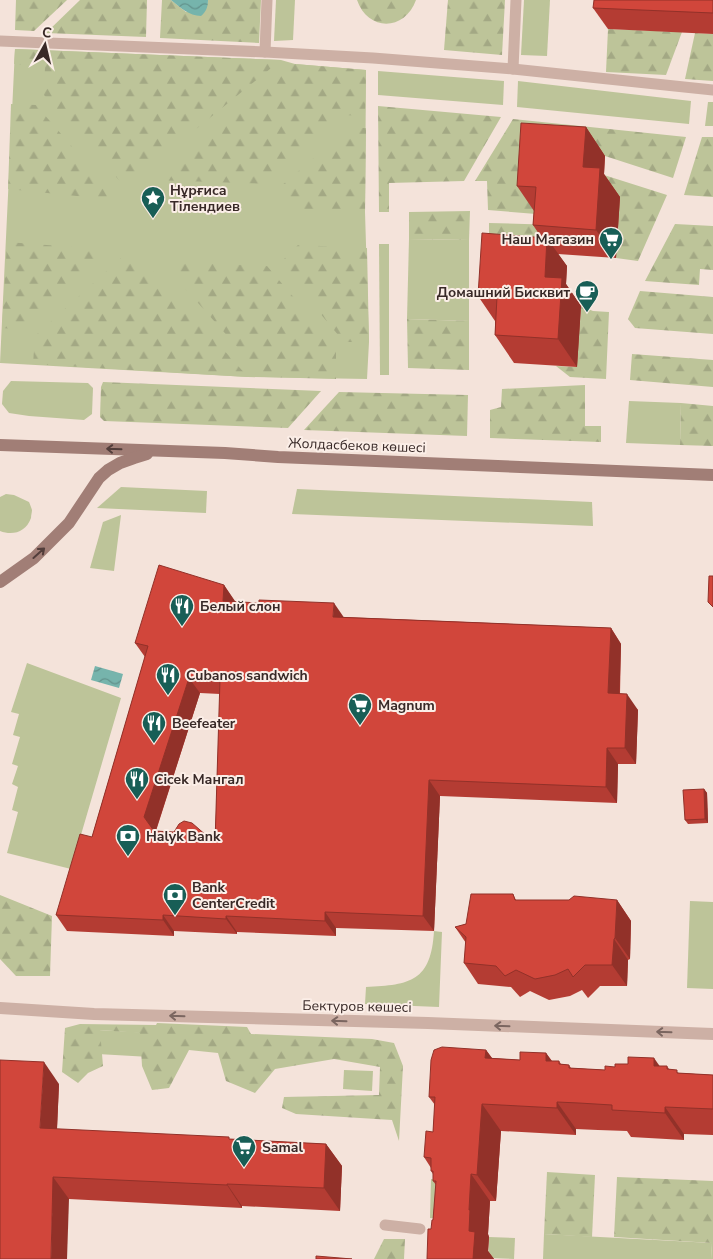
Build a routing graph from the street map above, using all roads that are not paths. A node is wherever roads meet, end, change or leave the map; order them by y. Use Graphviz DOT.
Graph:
graph roads {
  1 [pos="267,0"];
  2 [pos="516,0"];
  3 [pos="0,41"];
  4 [pos="265,52"];
  5 [pos="513,69"];
  6 [pos="713,90"];
  7 [pos="0,445"];
  8 [pos="162,451"];
  9 [pos="713,475"];
  10 [pos="0,582"];
  11 [pos="0,1008"];
  12 [pos="713,1034"];
  13 [pos="385,1225"];
  14 [pos="420,1229"];
  1 -- 4 [label="lane"];
  2 -- 5 [label="lane"];
  3 -- 4 [label="lane"];
  4 -- 5 [label="lane"];
  5 -- 6 [label="lane"];
  8 -- 7 [label="street, Жолдасбеков көшесі, one-way"];
  8 -- 9 [label="street, Жолдасбеков көшесі"];
  10 -- 8 [label="street, one-way"];
  12 -- 11 [label="street, Бектуров көшесі, one-way"];
  13 -- 14 [label="lane"];
}
